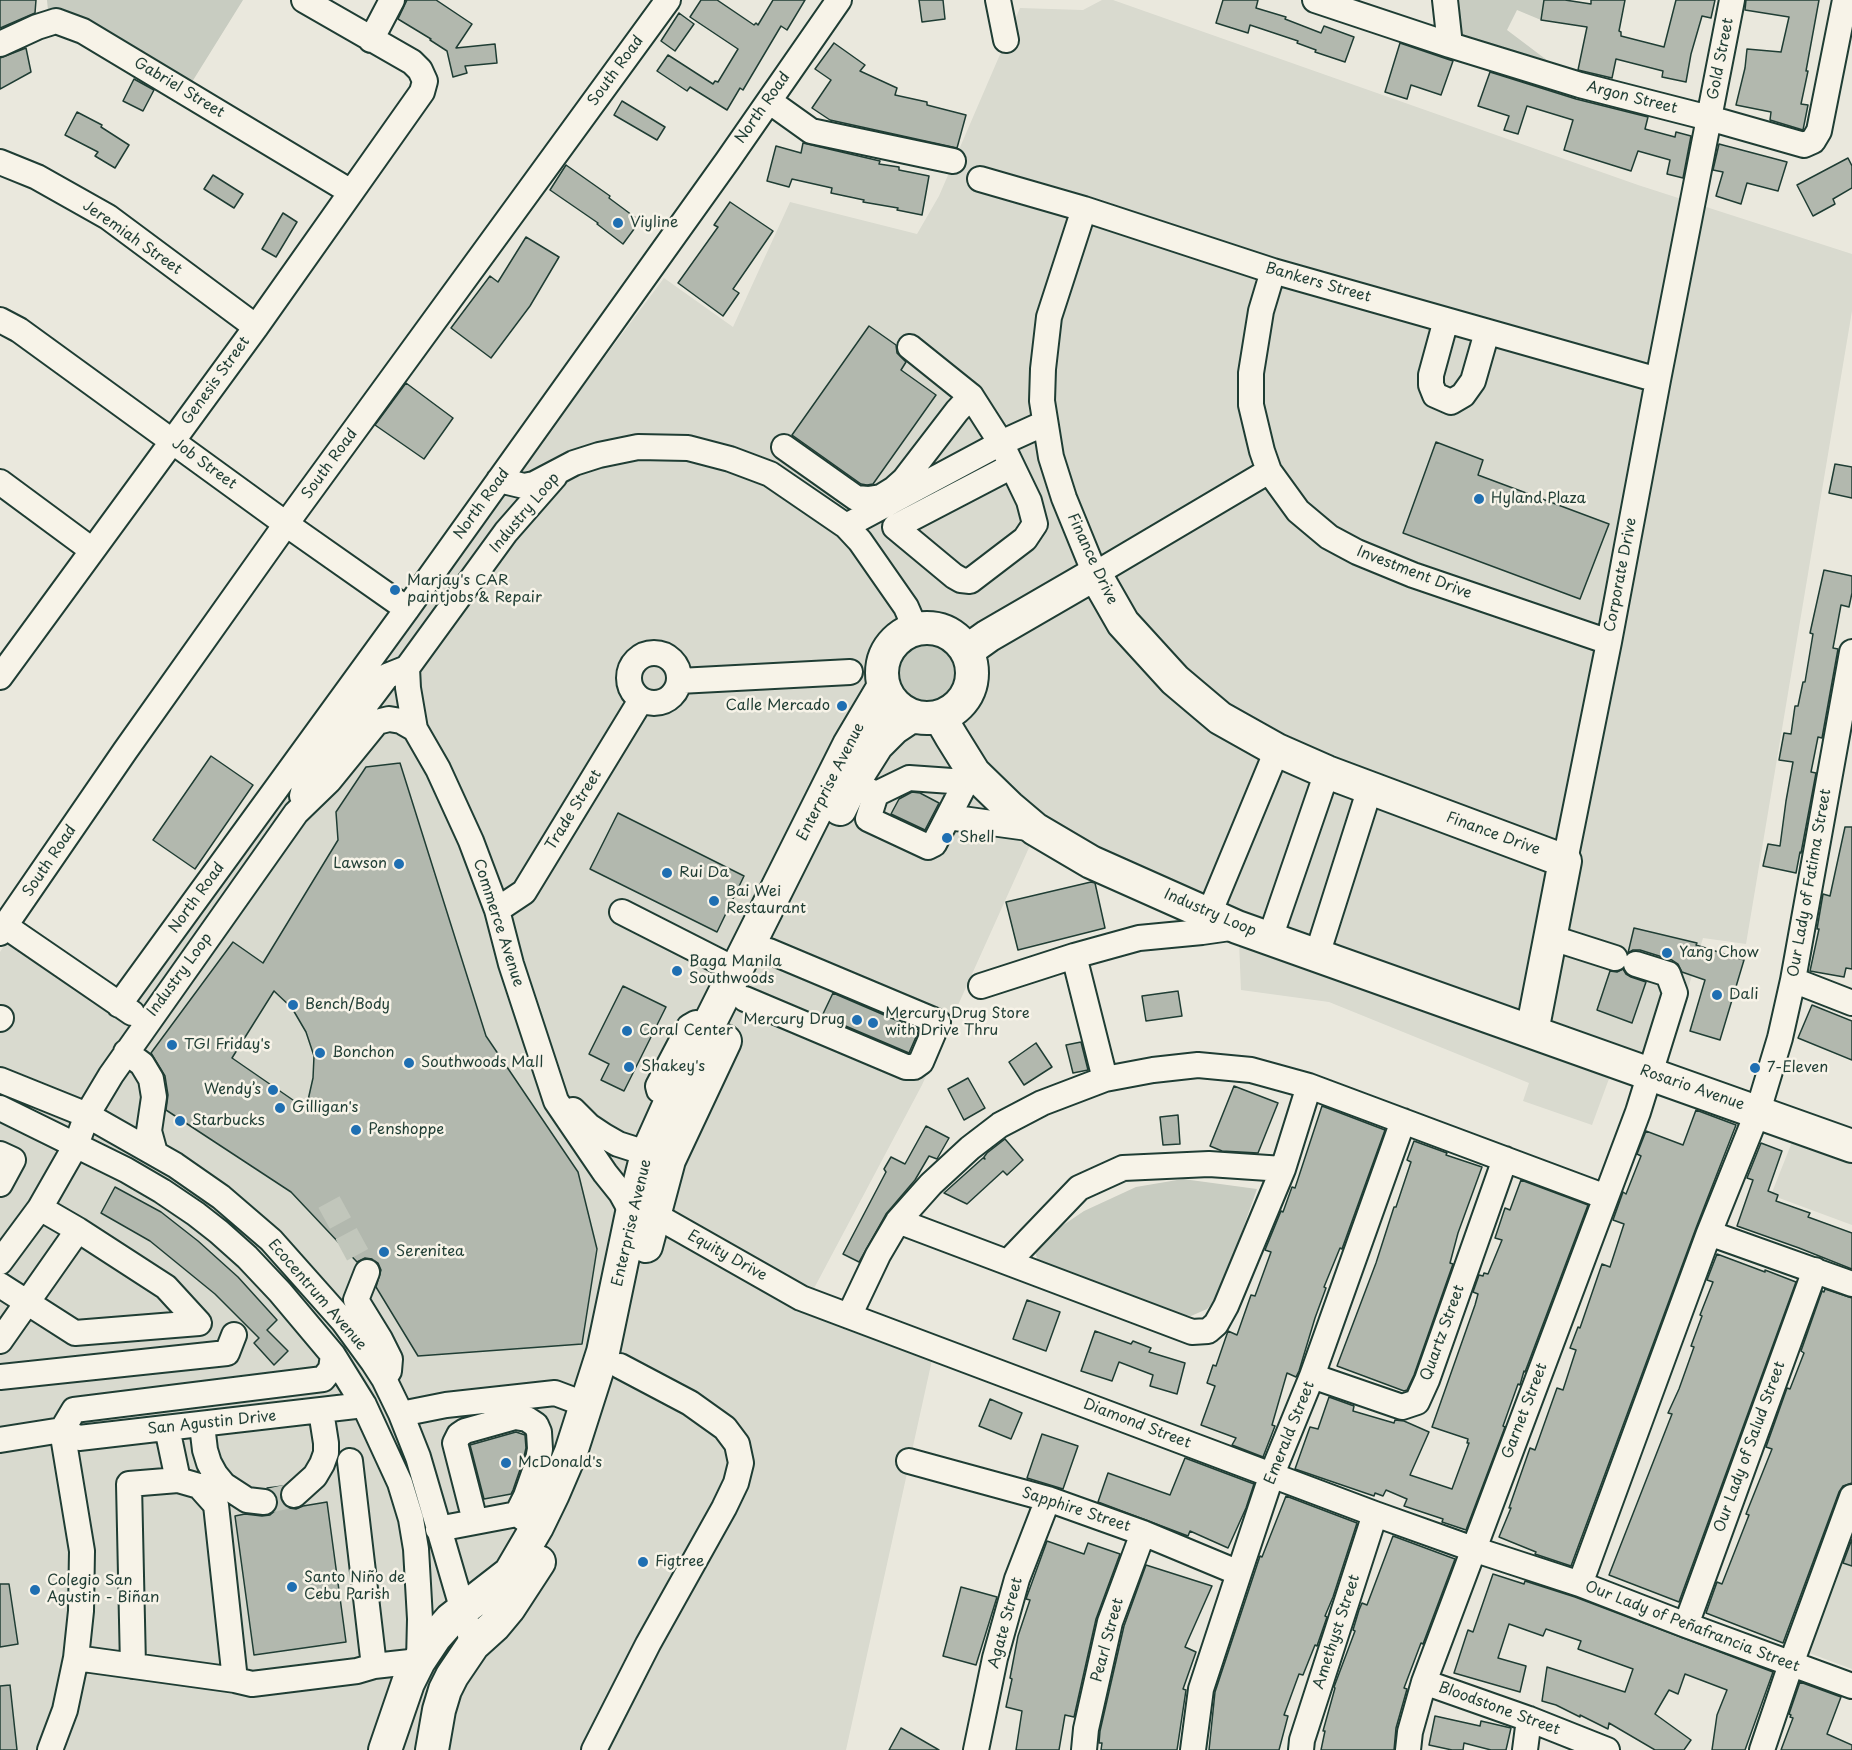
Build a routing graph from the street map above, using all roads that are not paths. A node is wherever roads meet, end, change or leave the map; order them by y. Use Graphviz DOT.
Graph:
graph roads {
  1 [pos="304,0"];
  2 [pos="392,0"];
  3 [pos="668,0"];
  4 [pos="839,0"];
  5 [pos="998,0"];
  6 [pos="1315,0"];
  7 [pos="1445,0"];
  8 [pos="1732,0"];
  9 [pos="1845,0"];
  10 [pos="371,40"];
  11 [pos="1006,40"];
  12 [pos="0,44"];
  13 [pos="1450,45"];
  14 [pos="769,101"];
  15 [pos="1709,118"];
  16 [pos="953,161"];
  17 [pos="0,162"];
  18 [pos="980,179"];
  19 [pos="351,192"];
  20 [pos="1084,209"];
  21 [pos="1273,271"];
  22 [pos="0,320"];
  23 [pos="1446,320"];
  24 [pos="255,327"];
  25 [pos="1487,332"];
  26 [pos="910,347"];
  27 [pos="1658,380"];
  28 [pos="970,396"];
  29 [pos="1045,423"];
  30 [pos="172,441"];
  31 [pos="1001,443"];
  32 [pos="784,447"];
  33 [pos="1012,466"];
  34 [pos="561,470"];
  35 [pos="1269,471"];
  36 [pos="499,480"];
  37 [pos="0,482"];
  38 [pos="286,524"];
  39 [pos="846,526"];
  40 [pos="895,527"];
  41 [pos="863,545"];
  42 [pos="92,550"];
  43 [pos="1095,574"];
  44 [pos="430,575"];
  45 [pos="407,609"];
  46 [pos="445,615"];
  47 [pos="916,630"];
  48 [pos="1609,642"];
  49 [pos="967,651"];
  50 [pos="1852,652"];
  51 [pos="4,663"];
  52 [pos="407,668"];
  53 [pos="850,672"];
  54 [pos="679,681"];
  55 [pos="884,686"];
  56 [pos="641,700"];
  57 [pos="926,716"];
  58 [pos="415,729"];
  59 [pos="1277,750"];
  60 [pos="1327,772"];
  61 [pos="970,777"];
  62 [pos="865,788"];
  63 [pos="1370,788"];
  64 [pos="296,813"];
  65 [pos="948,817"];
  66 [pos="1035,828"];
  67 [pos="1565,861"];
  68 [pos="497,910"];
  69 [pos="622,912"];
  70 [pos="1223,920"];
  71 [pos="3,930"];
  72 [pos="1270,938"];
  73 [pos="1549,940"];
  74 [pos="769,951"];
  75 [pos="1317,955"];
  76 [pos="1074,956"];
  77 [pos="1793,980"];
  78 [pos="741,985"];
  79 [pos="981,986"];
  80 [pos="1852,1003"];
  81 [pos="119,1005"];
  82 [pos="146,1023"];
  83 [pos="1532,1032"];
  84 [pos="126,1052"];
  85 [pos="1650,1074"];
  86 [pos="1105,1079"];
  87 [pos="0,1080"];
  88 [pos="1310,1086"];
  89 [pos="552,1089"];
  90 [pos="0,1108"];
  91 [pos="1758,1111"];
  92 [pos="87,1115"];
  93 [pos="1402,1121"];
  94 [pos="76,1145"];
  95 [pos="1852,1146"];
  96 [pos="155,1153"];
  97 [pos="0,1154"];
  98 [pos="658,1157"];
  99 [pos="1505,1159"];
  100 [pos="1283,1169"];
  101 [pos="0,1184"];
  102 [pos="1606,1197"];
  103 [pos="40,1208"];
  104 [pos="642,1214"];
  105 [pos="898,1221"];
  106 [pos="78,1230"];
  107 [pos="1709,1233"];
  108 [pos="0,1262"];
  109 [pos="1008,1262"];
  110 [pos="1815,1270"];
  111 [pos="367,1272"];
  112 [pos="1852,1284"];
  113 [pos="0,1285"];
  114 [pos="801,1298"];
  115 [pos="14,1311"];
  116 [pos="849,1316"];
  117 [pos="234,1335"];
  118 [pos="0,1341"];
  119 [pos="333,1355"];
  120 [pos="620,1366"];
  121 [pos="1312,1376"];
  122 [pos="0,1377"];
  123 [pos="384,1379"];
  124 [pos="587,1404"];
  125 [pos="364,1405"];
  126 [pos="321,1411"];
  127 [pos="401,1414"];
  128 [pos="202,1425"];
  129 [pos="167,1428"];
  130 [pos="62,1430"];
  131 [pos="0,1440"];
  132 [pos="350,1461"];
  133 [pos="909,1461"];
  134 [pos="1272,1474"];
  135 [pos="178,1480"];
  136 [pos="294,1495"];
  137 [pos="1852,1497"];
  138 [pos="1048,1498"];
  139 [pos="264,1502"];
  140 [pos="1375,1514"];
  141 [pos="527,1520"];
  142 [pos="475,1521"];
  143 [pos="438,1529"];
  144 [pos="1143,1533"];
  145 [pos="1473,1549"];
  146 [pos="1239,1573"];
  147 [pos="1580,1584"];
  148 [pos="463,1609"];
  149 [pos="1686,1625"];
  150 [pos="473,1646"];
  151 [pos="76,1658"];
  152 [pos="419,1661"];
  153 [pos="1791,1664"];
  154 [pos="133,1666"];
  155 [pos="374,1666"];
  156 [pos="235,1680"];
  157 [pos="1424,1682"];
  158 [pos="1852,1686"];
  159 [pos="1529,1719"];
  160 [pos="50,1750"];
  161 [pos="385,1750"];
  162 [pos="432,1750"];
  163 [pos="594,1750"];
  164 [pos="976,1750"];
  165 [pos="1084,1750"];
  166 [pos="1193,1750"];
  167 [pos="1301,1750"];
  168 [pos="1408,1750"];
  169 [pos="1525,1750"];
  170 [pos="1607,1750"];
  171 [pos="1762,1750"];
  1 -- 10 [label="street"];
  2 -- 10 [label="street"];
  3 -- 38 [label="street, South Road"];
  4 -- 14 [label="street, North Road"];
  5 -- 11 [label="street"];
  6 -- 13 [label="street, Argon Street"];
  7 -- 13 [label="street"];
  8 -- 15 [label="street, Gold Street"];
  9 -- 15 [label="street, Argon Street"];
  10 -- 19 [label="street, Genesis Street"];
  12 -- 19 [label="street, Gabriel Street"];
  13 -- 15 [label="street, Argon Street"];
  14 -- 16 [label="street"];
  14 -- 36 [label="street, North Road"];
  15 -- 27 [label="street, Corporate Drive"];
  17 -- 24 [label="street, Jeremiah Street"];
  18 -- 20 [label="street, Bankers Street"];
  19 -- 24 [label="street, Genesis Street"];
  20 -- 21 [label="street, Bankers Street"];
  20 -- 29 [label="street, Finance Drive"];
  21 -- 23 [label="street, Bankers Street"];
  21 -- 35 [label="street, Investment Drive"];
  22 -- 30 [label="street, Job Street"];
  23 -- 25 [label="street, Bankers Street"];
  23 -- 25 [label="street"];
  24 -- 30 [label="street, Genesis Street"];
  25 -- 27 [label="street, Bankers Street"];
  26 -- 28 [label="street"];
  27 -- 48 [label="street, Corporate Drive"];
  28 -- 31 [label="street"];
  28 -- 32 [label="street"];
  29 -- 31 [label="street"];
  29 -- 43 [label="street, Finance Drive"];
  30 -- 38 [label="street, Job Street"];
  30 -- 42 [label="street, Genesis Street"];
  31 -- 33 [label="street"];
  31 -- 39 [label="street"];
  33 -- 40 [label="street"];
  33 -- 40 [label="street"];
  34 -- 36 [label="street"];
  34 -- 39 [label="street, Industry Loop"];
  34 -- 46 [label="street, Industry Loop"];
  35 -- 43 [label="street"];
  35 -- 48 [label="street, Investment Drive"];
  36 -- 44 [label="street, North Road"];
  37 -- 42 [label="street"];
  38 -- 45 [label="street, Job Street"];
  38 -- 71 [label="street, South Road"];
  39 -- 41 [label="street, Industry Loop"];
  40 -- 41 [label="street"];
  41 -- 47 [label="street, Industry Loop"];
  42 -- 51 [label="street, Genesis Street"];
  43 -- 49 [label="main road"];
  43 -- 59 [label="main road, Finance Drive"];
  44 -- 45 [label="street, North Road"];
  44 -- 46 [label="street"];
  45 -- 81 [label="street, North Road"];
  46 -- 52 [label="street, Industry Loop"];
  47 -- 49 [label="main road"];
  47 -- 55 [label="main road"];
  48 -- 67 [label="street, Corporate Drive"];
  49 -- 57 [label="main road"];
  50 -- 77 [label="street, Our Lady of Fatima Street"];
  52 -- 58 [label="street, Commerce Avenue"];
  52 -- 64 [label="street, Industry Loop"];
  53 -- 54 [label="street"];
  54 -- 56 [label="street"];
  54 -- 56 [label="street"];
  55 -- 57 [label="main road"];
  55 -- 78 [label="main road, Enterprise Avenue"];
  56 -- 68 [label="street, Trade Street"];
  57 -- 61 [label="main road, Industry Loop"];
  57 -- 62 [label="main road, Enterprise Avenue"];
  58 -- 64 [label="street, Industry Loop"];
  58 -- 68 [label="street, Commerce Avenue"];
  59 -- 60 [label="main road, Finance Drive"];
  59 -- 70 [label="street"];
  60 -- 63 [label="main road, Finance Drive"];
  60 -- 72 [label="street"];
  61 -- 62 [label="street"];
  61 -- 65 [label="street"];
  61 -- 66 [label="main road, Industry Loop"];
  62 -- 65 [label="street"];
  62 -- 74 [label="main road, Enterprise Avenue"];
  63 -- 67 [label="main road, Finance Drive"];
  63 -- 75 [label="street"];
  64 -- 82 [label="street, Industry Loop"];
  65 -- 66 [label="street"];
  66 -- 70 [label="main road, Industry Loop"];
  67 -- 73 [label="main road, Corporate Drive"];
  68 -- 89 [label="street, Commerce Avenue"];
  69 -- 78 [label="street"];
  70 -- 72 [label="main road, Industry Loop"];
  70 -- 76 [label="street"];
  71 -- 81 [label="street"];
  72 -- 75 [label="main road, Industry Loop"];
  73 -- 83 [label="main road, Corporate Drive"];
  73 -- 85 [label="street, Garnet Street"];
  74 -- 78 [label="main road, Enterprise Avenue"];
  74 -- 78 [label="street"];
  75 -- 83 [label="main road, Industry Loop"];
  76 -- 79 [label="street"];
  76 -- 86 [label="street"];
  77 -- 80 [label="street"];
  77 -- 91 [label="street, Our Lady of Fatima Street"];
  78 -- 98 [label="main road, Enterprise Avenue"];
  78 -- 98 [label="main road, Enterprise Avenue"];
  81 -- 82 [label="street"];
  82 -- 84 [label="street, Industry Loop"];
  83 -- 85 [label="main road, Rosario Avenue"];
  84 -- 92 [label="street, Industry Loop"];
  84 -- 96 [label="street"];
  85 -- 91 [label="main road, Rosario Avenue"];
  85 -- 102 [label="street, Garnet Street"];
  86 -- 88 [label="street"];
  86 -- 105 [label="street"];
  87 -- 92 [label="street, Ecocentrum Avenue"];
  88 -- 93 [label="street"];
  88 -- 100 [label="street"];
  89 -- 98 [label="street, Commerce Avenue"];
  89 -- 104 [label="street, Commerce Avenue"];
  90 -- 94 [label="street, Ecocentrum Avenue"];
  91 -- 95 [label="main road, Rosario Avenue"];
  91 -- 107 [label="street, Our Lady of Fatima Street"];
  92 -- 94 [label="street, Industry Loop"];
  92 -- 96 [label="street, Ecocentrum Avenue"];
  93 -- 99 [label="street"];
  93 -- 121 [label="street, Emerald Street"];
  94 -- 103 [label="street, Industry Loop"];
  94 -- 119 [label="street, Ecocentrum Avenue"];
  96 -- 123 [label="street, Ecocentrum Avenue"];
  97 -- 101 [label="street"];
  98 -- 104 [label="main road, Enterprise Avenue"];
  99 -- 102 [label="street"];
  99 -- 121 [label="street, Quartz Street"];
  100 -- 109 [label="street"];
  100 -- 109 [label="street"];
  102 -- 145 [label="street, Garnet Street"];
  103 -- 106 [label="street"];
  103 -- 108 [label="street, Industry Loop"];
  104 -- 114 [label="street, Equity Drive"];
  104 -- 120 [label="main road, Enterprise Avenue"];
  104 -- 124 [label="main road, Enterprise Avenue"];
  105 -- 109 [label="street"];
  105 -- 116 [label="street"];
  106 -- 115 [label="street"];
  106 -- 115 [label="street"];
  107 -- 110 [label="street"];
  107 -- 147 [label="street, Our Lady of Fatima Street"];
  110 -- 112 [label="street"];
  110 -- 149 [label="street, Our Lady of Salud Street"];
  111 -- 123 [label="street"];
  113 -- 115 [label="street"];
  114 -- 116 [label="street, Diamond Street"];
  115 -- 118 [label="street"];
  116 -- 134 [label="street, Diamond Street"];
  117 -- 122 [label="street"];
  119 -- 125 [label="street, Ecocentrum Avenue"];
  119 -- 130 [label="street, San Agustin Drive"];
  120 -- 150 [label="main road, Enterprise Avenue"];
  120 -- 163 [label="street"];
  121 -- 134 [label="street, Emerald Street"];
  123 -- 127 [label="street, Ecocentrum Avenue"];
  124 -- 127 [label="street"];
  124 -- 141 [label="main road, Enterprise Avenue"];
  125 -- 126 [label="street, San Agustin Drive"];
  125 -- 152 [label="street, Ecocentrum Avenue"];
  126 -- 128 [label="street, San Agustin Drive"];
  126 -- 136 [label="street"];
  127 -- 143 [label="street, Ecocentrum Avenue"];
  128 -- 129 [label="street, San Agustin Drive"];
  128 -- 139 [label="street"];
  129 -- 130 [label="street, San Agustin Drive"];
  129 -- 135 [label="street"];
  130 -- 131 [label="street, San Agustin Drive"];
  130 -- 151 [label="street"];
  132 -- 155 [label="street"];
  133 -- 138 [label="street, Sapphire Street"];
  134 -- 140 [label="street, Diamond Street"];
  134 -- 146 [label="street, Emerald Street"];
  135 -- 154 [label="street"];
  135 -- 156 [label="street"];
  137 -- 153 [label="street"];
  138 -- 144 [label="street, Sapphire Street"];
  138 -- 164 [label="street, Agate Street"];
  140 -- 145 [label="street, Diamond Street"];
  140 -- 167 [label="street, Amethyst Street"];
  141 -- 142 [label="street"];
  141 -- 142 [label="street"];
  141 -- 148 [label="main road, Enterprise Avenue"];
  142 -- 143 [label="street"];
  143 -- 148 [label="street, Ecocentrum Avenue"];
  144 -- 146 [label="street, Sapphire Street"];
  144 -- 165 [label="street, Pearl Street"];
  145 -- 147 [label="street, Our Lady of Peñafrancia Street"];
  145 -- 157 [label="street, Garnet Street"];
  146 -- 166 [label="street, Emerald Street"];
  147 -- 149 [label="street, Our Lady of Peñafrancia Street"];
  148 -- 150 [label="street, Ecocentrum Avenue"];
  148 -- 152 [label="main road, Enterprise Avenue"];
  149 -- 153 [label="street, Our Lady of Peñafrancia Street"];
  150 -- 162 [label="main road, Enterprise Avenue"];
  151 -- 154 [label="street"];
  151 -- 160 [label="street"];
  152 -- 155 [label="street"];
  152 -- 161 [label="main road, Enterprise Avenue"];
  153 -- 158 [label="street, Our Lady of Peñafrancia Street"];
  153 -- 171 [label="street"];
  154 -- 156 [label="street"];
  155 -- 156 [label="street"];
  157 -- 159 [label="street, Bloodstone Street"];
  157 -- 168 [label="street, Garnet Street"];
  159 -- 169 [label="street"];
  159 -- 170 [label="street, Bloodstone Street"];
}
